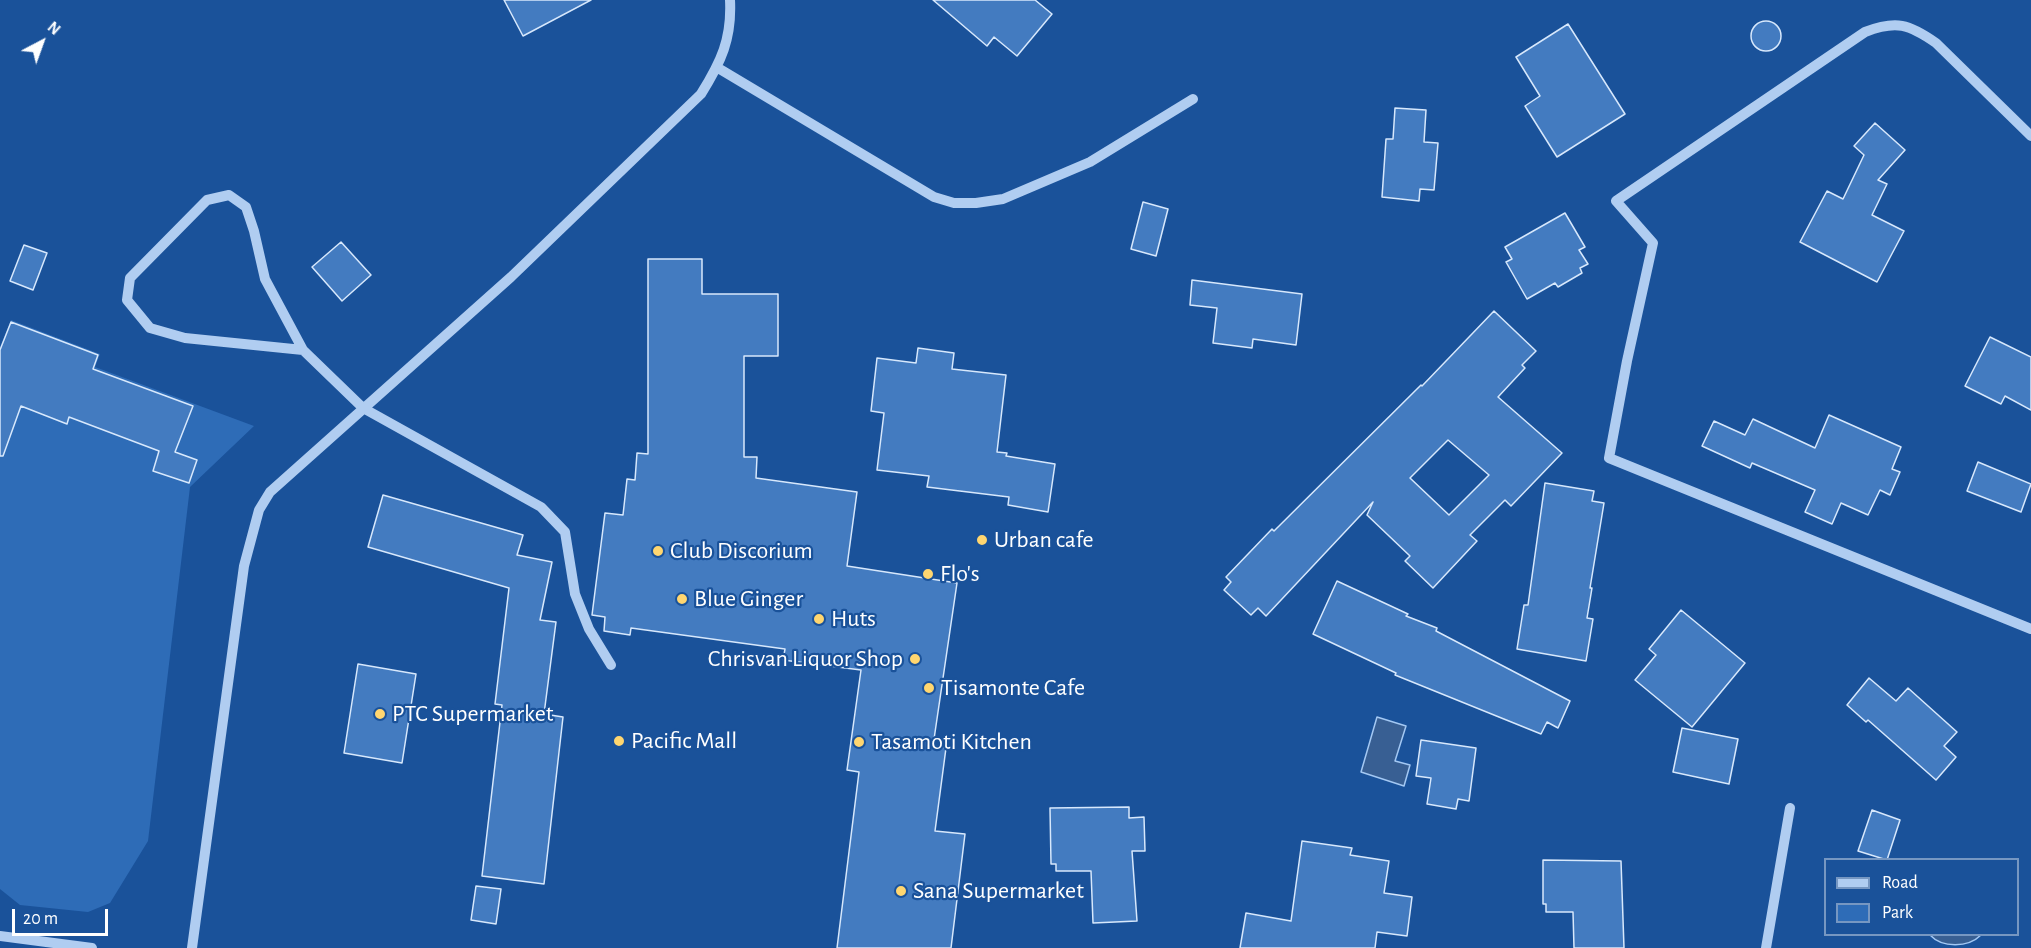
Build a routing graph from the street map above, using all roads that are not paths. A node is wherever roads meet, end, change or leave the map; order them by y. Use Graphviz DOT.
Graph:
graph roads {
  1 [pos="730,0"];
  2 [pos="718,68"];
  3 [pos="1193,99"];
  4 [pos="2031,136"];
  5 [pos="303,350"];
  6 [pos="363,408"];
  7 [pos="2031,629"];
  8 [pos="612,665"];
  9 [pos="1790,808"];
  10 [pos="0,936"];
  11 [pos="92,948"];
  12 [pos="192,948"];
  13 [pos="1766,948"];
  1 -- 2 [label="street"];
  2 -- 3 [label="street"];
  2 -- 6 [label="street"];
  4 -- 7 [label="street"];
  5 -- 5 [label="street"];
  5 -- 6 [label="street"];
  6 -- 8 [label="street"];
  6 -- 12 [label="street"];
  9 -- 13 [label="street"];
  10 -- 11 [label="street"];
}
